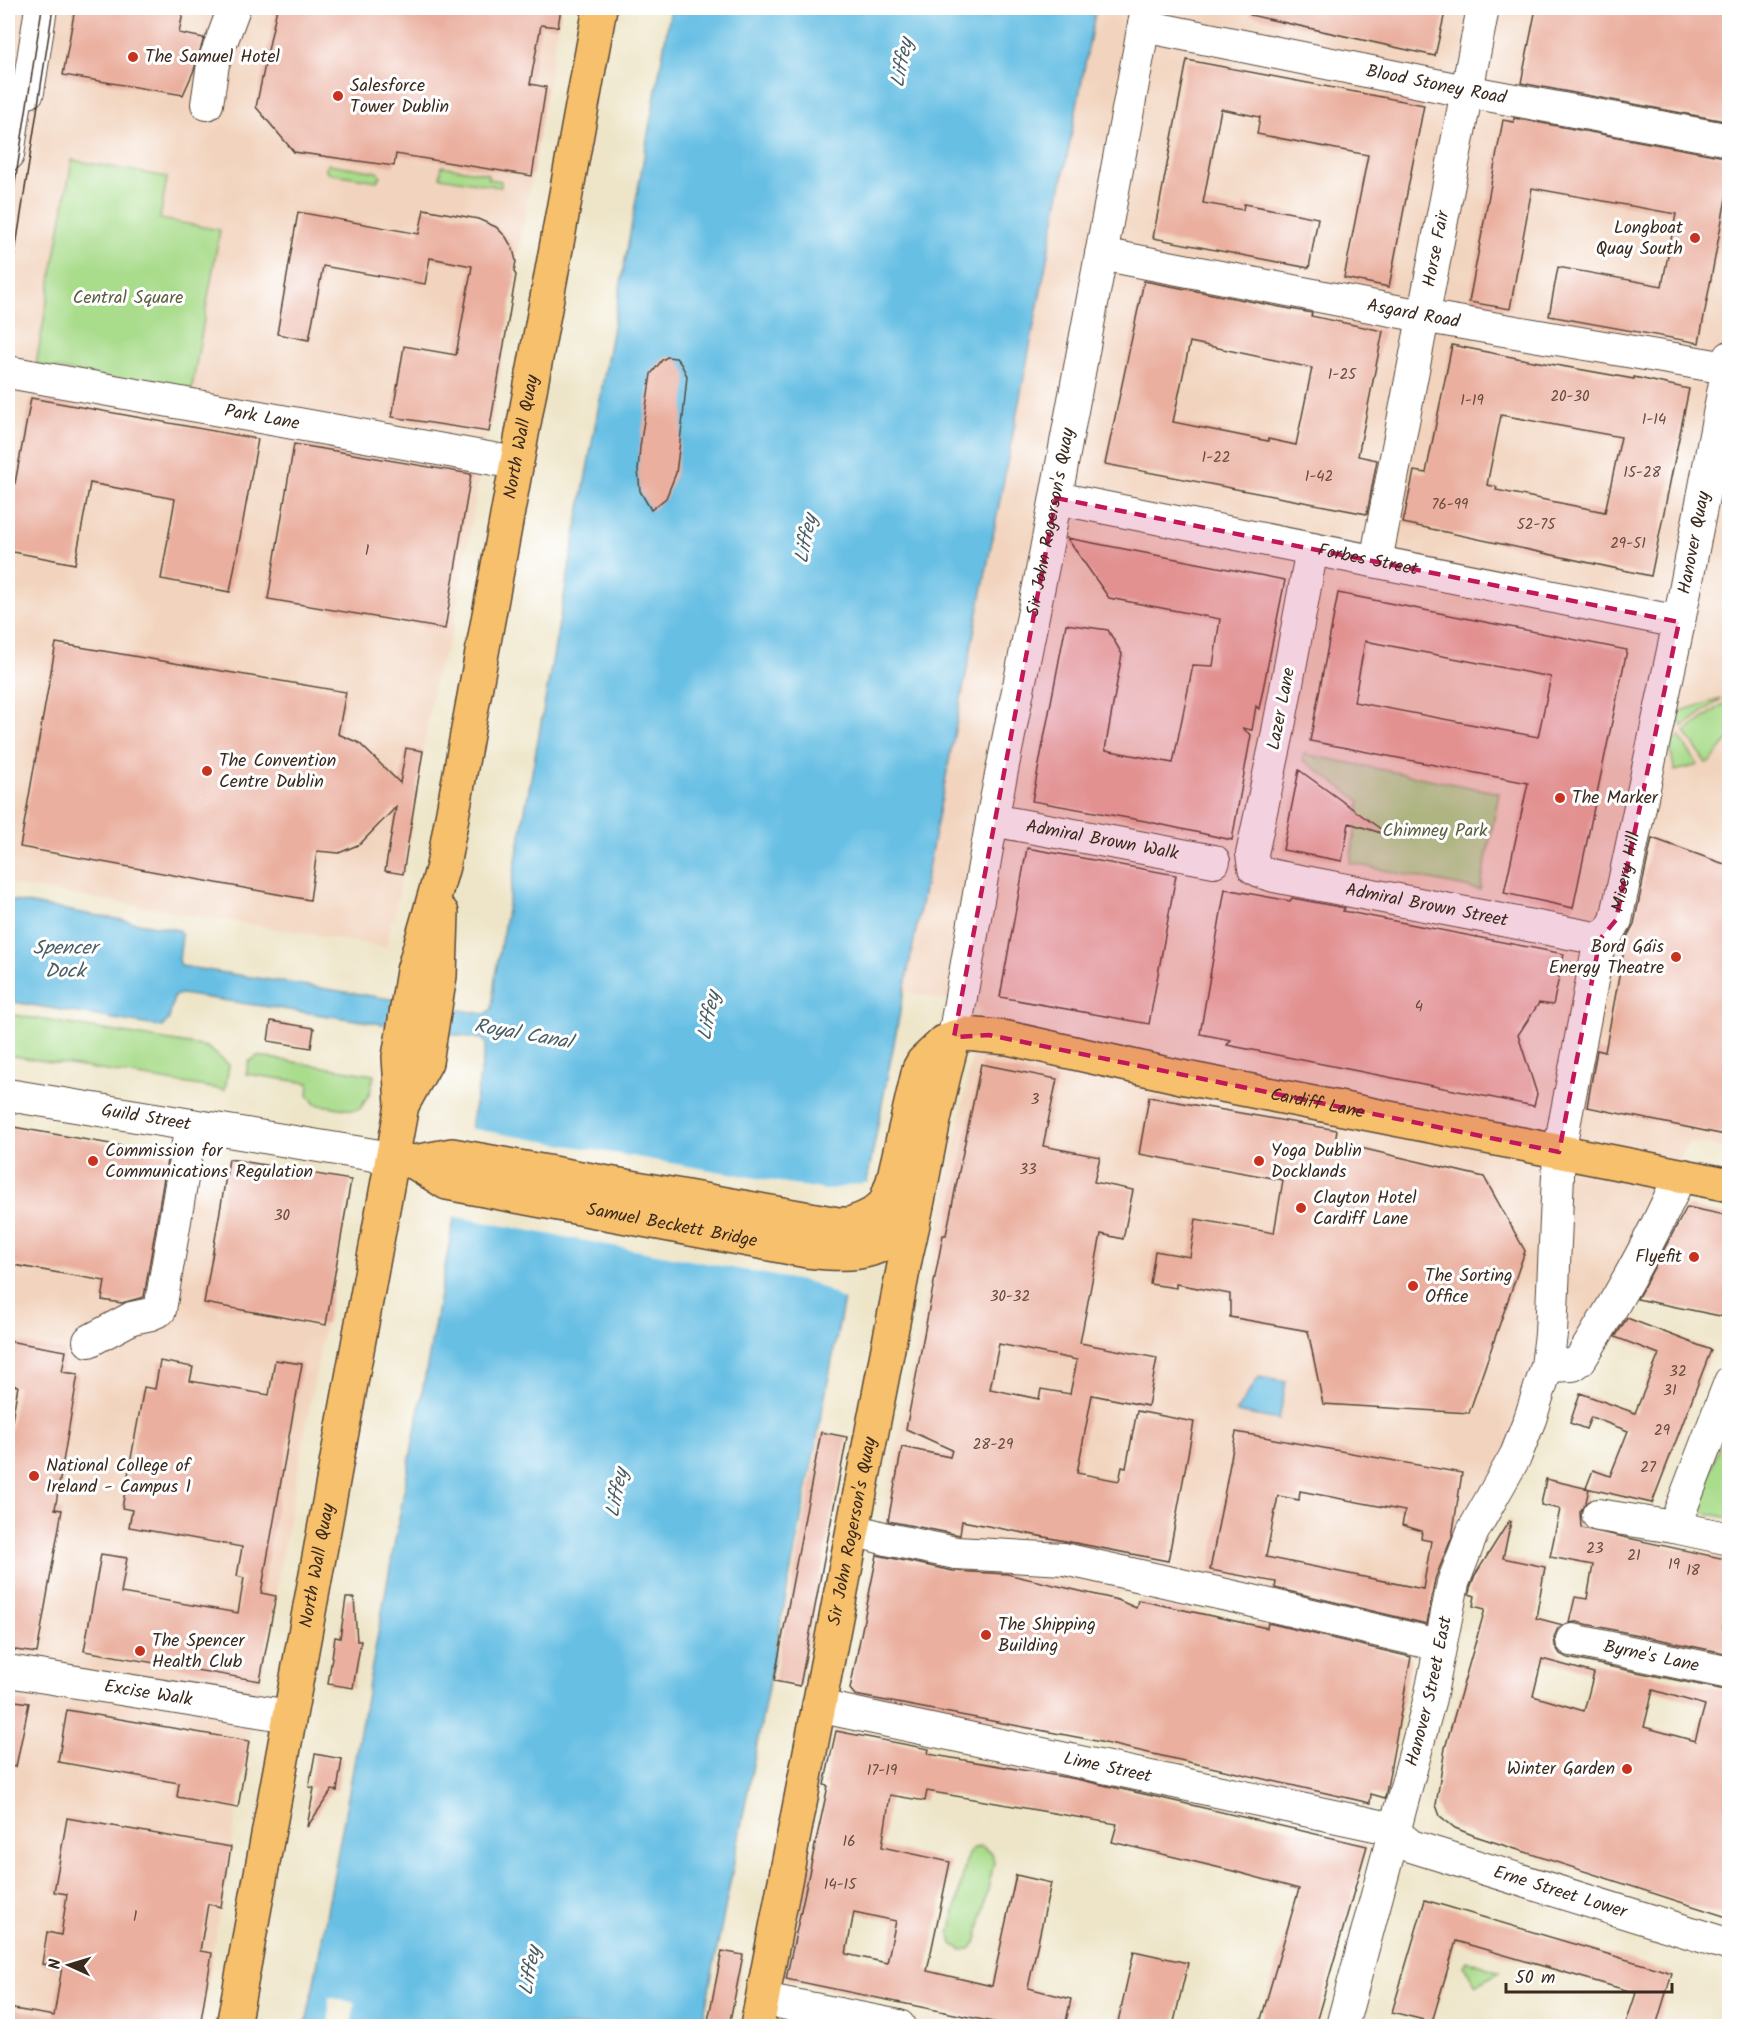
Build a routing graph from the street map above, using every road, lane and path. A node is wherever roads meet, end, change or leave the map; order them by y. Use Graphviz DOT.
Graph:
graph roads {
  1 [pos="41,8"];
  2 [pos="234,8"];
  3 [pos="600,8"];
  4 [pos="1483,8"];
  5 [pos="1145,17"];
  6 [pos="1467,91"];
  7 [pos="207,104"];
  8 [pos="1730,140"];
  9 [pos="8,155"];
  10 [pos="1101,254"];
  11 [pos="1422,316"];
  12 [pos="1728,363"];
  13 [pos="8,377"];
  14 [pos="516,463"];
  15 [pos="1056,498"];
  16 [pos="1312,549"];
  17 [pos="1376,561"];
  18 [pos="1679,622"];
  19 [pos="992,820"];
  20 [pos="1214,861"];
  21 [pos="1254,868"];
  22 [pos="1600,939"];
  23 [pos="954,1037"];
  24 [pos="8,1095"];
  25 [pos="191,1125"];
  26 [pos="1559,1152"];
  27 [pos="403,1160"];
  28 [pos="450,1169"];
  29 [pos="1680,1175"];
  30 [pos="1730,1185"];
  31 [pos="918,1202"];
  32 [pos="89,1341"];
  33 [pos="1547,1366"];
  34 [pos="1730,1382"];
  35 [pos="1598,1515"];
  36 [pos="1674,1527"];
  37 [pos="854,1530"];
  38 [pos="1730,1539"];
  39 [pos="1572,1640"];
  40 [pos="1441,1643"];
  41 [pos="8,1671"];
  42 [pos="1730,1673"];
  43 [pos="818,1706"];
  44 [pos="290,1716"];
  45 [pos="1395,1833"];
  46 [pos="1730,1945"];
  47 [pos="760,2013"];
  48 [pos="233,2026"];
  49 [pos="899,2026"];
  50 [pos="1342,2026"];
  1 -- 9 [label="street"];
  2 -- 7 [label="street"];
  3 -- 14 [label="main road, North Wall Quay"];
  4 -- 6 [label="street, Horse Fair"];
  5 -- 6 [label="street, Blood Stoney Road"];
  5 -- 10 [label="street, Sir John Rogerson's Quay"];
  6 -- 8 [label="street, Blood Stoney Road"];
  6 -- 11 [label="street, Horse Fair"];
  10 -- 11 [label="street, Asgard Road"];
  10 -- 15 [label="street, Sir John Rogerson's Quay"];
  11 -- 12 [label="street, Asgard Road"];
  11 -- 17 [label="street, Horse Fair"];
  12 -- 18 [label="street, Hanover Quay"];
  13 -- 14 [label="street, Park Lane"];
  14 -- 27 [label="main road, North Wall Quay"];
  15 -- 16 [label="street, Forbes Street"];
  15 -- 19 [label="street, Sir John Rogerson's Quay"];
  16 -- 17 [label="street, Forbes Street"];
  16 -- 21 [label="street, Lazer Lane"];
  17 -- 18 [label="street, Forbes Street"];
  18 -- 22 [label="street, Misery Hill"];
  19 -- 20 [label="street, Admiral Brown Walk"];
  19 -- 23 [label="street, Sir John Rogerson's Quay"];
  21 -- 22 [label="street, Admiral Brown Street"];
  22 -- 26 [label="street, Misery Hill"];
  23 -- 26 [label="main road, Cardiff Lane"];
  23 -- 28 [label="main road, Samuel Beckett Bridge"];
  23 -- 31 [label="main road, Sir John Rogerson's Quay"];
  24 -- 25 [label="street, Guild Street"];
  25 -- 27 [label="street, Guild Street"];
  25 -- 32 [label="street"];
  26 -- 29 [label="main road, Cardiff Lane"];
  26 -- 33 [label="street, Hanover Street East"];
  27 -- 28 [label="main road, Samuel Beckett Bridge"];
  27 -- 44 [label="main road, North Wall Quay"];
  28 -- 31 [label="main road, Samuel Beckett Bridge"];
  29 -- 30 [label="main road, Cardiff Lane"];
  29 -- 33 [label="street"];
  31 -- 37 [label="main road, Sir John Rogerson's Quay"];
  33 -- 40 [label="street, Hanover Street East"];
  34 -- 36 [label="street"];
  35 -- 36 [label="street"];
  36 -- 38 [label="street"];
  37 -- 40 [label="street"];
  37 -- 43 [label="main road, Sir John Rogerson's Quay"];
  39 -- 42 [label="street, Byrne's Lane"];
  40 -- 45 [label="street, Hanover Street East"];
  41 -- 44 [label="street, Excise Walk"];
  43 -- 45 [label="street, Lime Street"];
  43 -- 47 [label="main road, Sir John Rogerson's Quay"];
  44 -- 48 [label="main road, North Wall Quay"];
  45 -- 46 [label="street, Erne Street Lower"];
  45 -- 50 [label="street, Hanover Street East"];
  47 -- 49 [label="street"];
}
